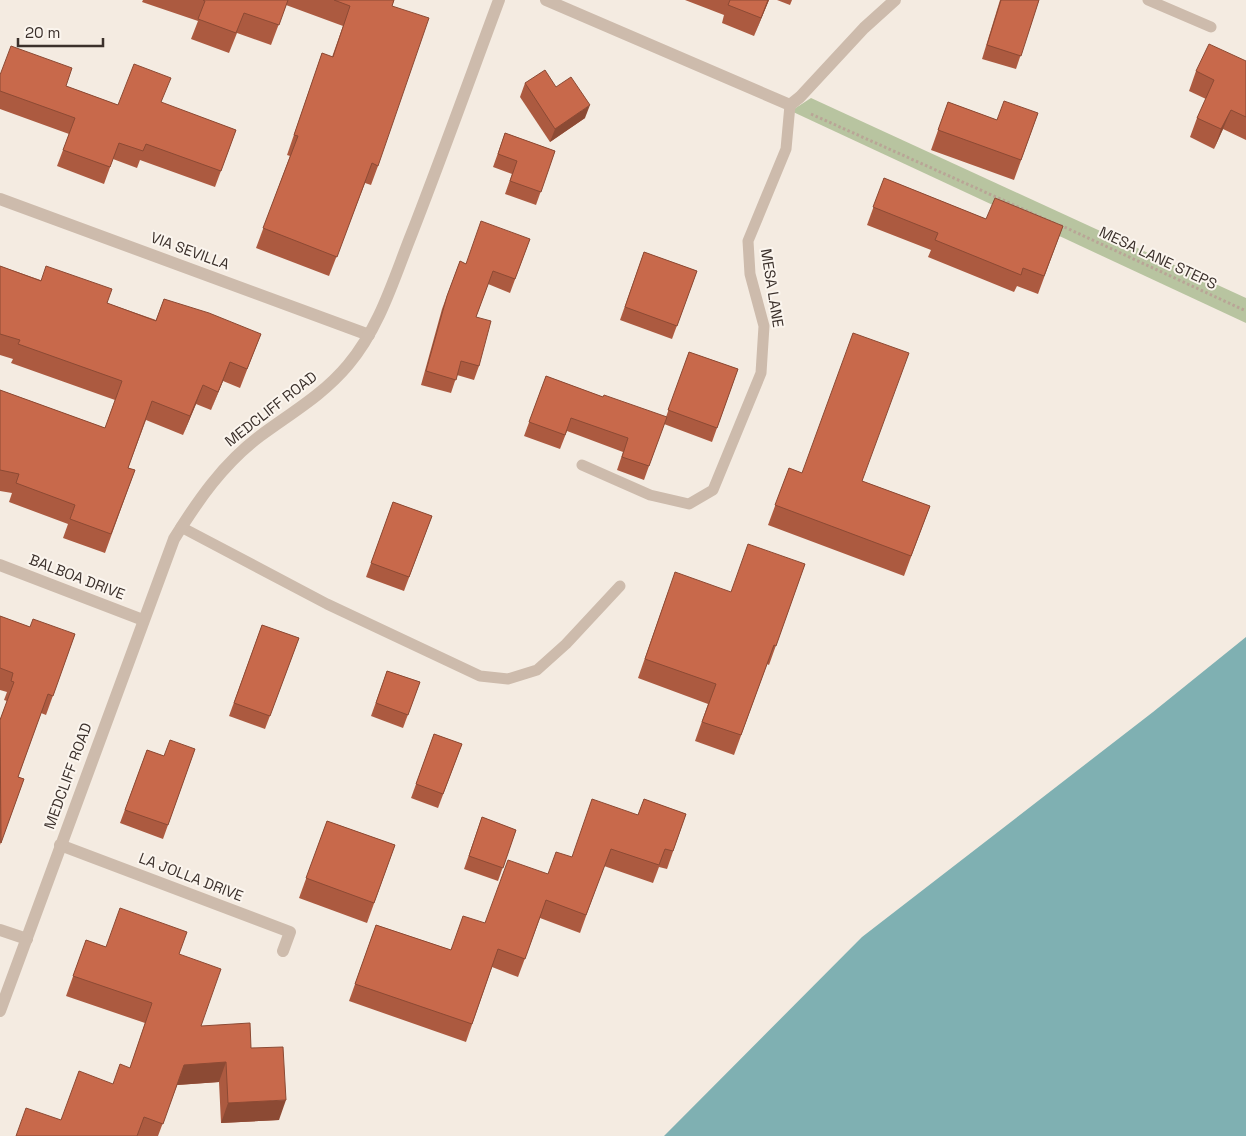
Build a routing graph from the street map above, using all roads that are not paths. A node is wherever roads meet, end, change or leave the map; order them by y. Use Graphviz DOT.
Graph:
graph roads {
  1 [pos="499,0"];
  2 [pos="546,0"];
  3 [pos="895,0"];
  4 [pos="1148,0"];
  5 [pos="1211,27"];
  6 [pos="790,105"];
  7 [pos="0,198"];
  8 [pos="369,335"];
  9 [pos="582,465"];
  10 [pos="181,528"];
  11 [pos="0,565"];
  12 [pos="620,586"];
  13 [pos="144,620"];
  14 [pos="60,845"];
  15 [pos="0,930"];
  16 [pos="27,939"];
  17 [pos="284,951"];
  18 [pos="0,1011"];
  1 -- 8 [label="street, MEDCLIFF ROAD"];
  2 -- 6 [label="street"];
  3 -- 6 [label="street"];
  4 -- 5 [label="lane"];
  6 -- 9 [label="lane, MESA LANE"];
  7 -- 8 [label="street, VIA SEVILLA"];
  8 -- 10 [label="street, MEDCLIFF ROAD"];
  10 -- 12 [label="lane"];
  10 -- 13 [label="street, MEDCLIFF ROAD"];
  11 -- 13 [label="street, BALBOA DRIVE"];
  13 -- 14 [label="street, MEDCLIFF ROAD"];
  14 -- 16 [label="street, MEDCLIFF ROAD"];
  14 -- 17 [label="street, LA JOLLA DRIVE"];
  15 -- 16 [label="street"];
  16 -- 18 [label="street, MEDCLIFF ROAD"];
}
